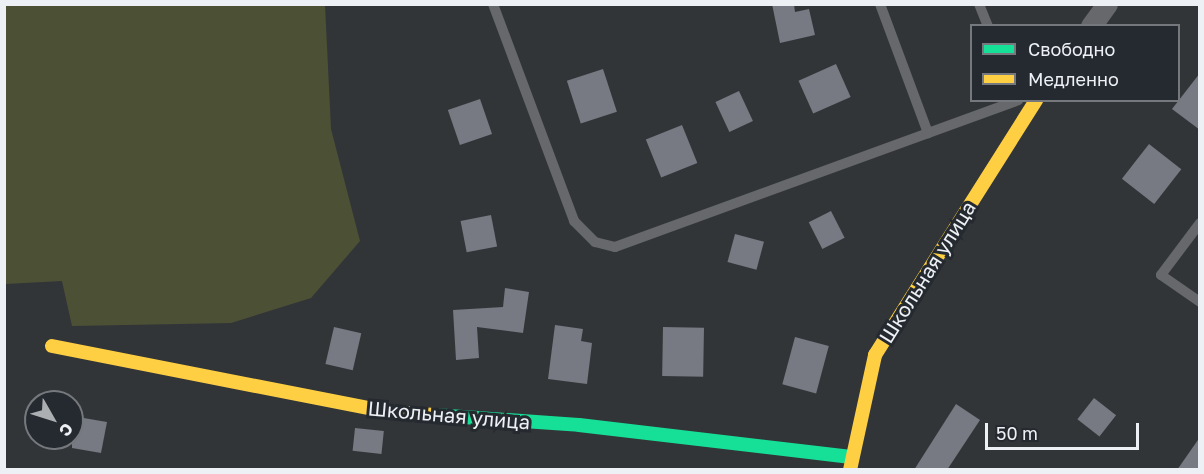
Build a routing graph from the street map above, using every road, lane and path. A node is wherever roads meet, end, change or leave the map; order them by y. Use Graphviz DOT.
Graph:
graph roads {
  1 [pos="493,4"];
  2 [pos="880,4"];
  3 [pos="979,4"];
  4 [pos="1107,4"];
  5 [pos="987,24"];
  6 [pos="1092,24"];
  7 [pos="1013,102"];
  8 [pos="1035,102"];
  9 [pos="928,133"];
  10 [pos="1200,223"];
  11 [pos="1200,302"];
  12 [pos="52,346"];
  13 [pos="850,463"];
  1 -- 9 [label="lane"];
  2 -- 9 [label="lane"];
  3 -- 5 [label="lane"];
  4 -- 6 [label="street"];
  7 -- 9 [label="lane"];
  8 -- 13 [label="street, Школьная улица"];
  10 -- 11 [label="lane"];
  12 -- 13 [label="street, Школьная улица"];
}
